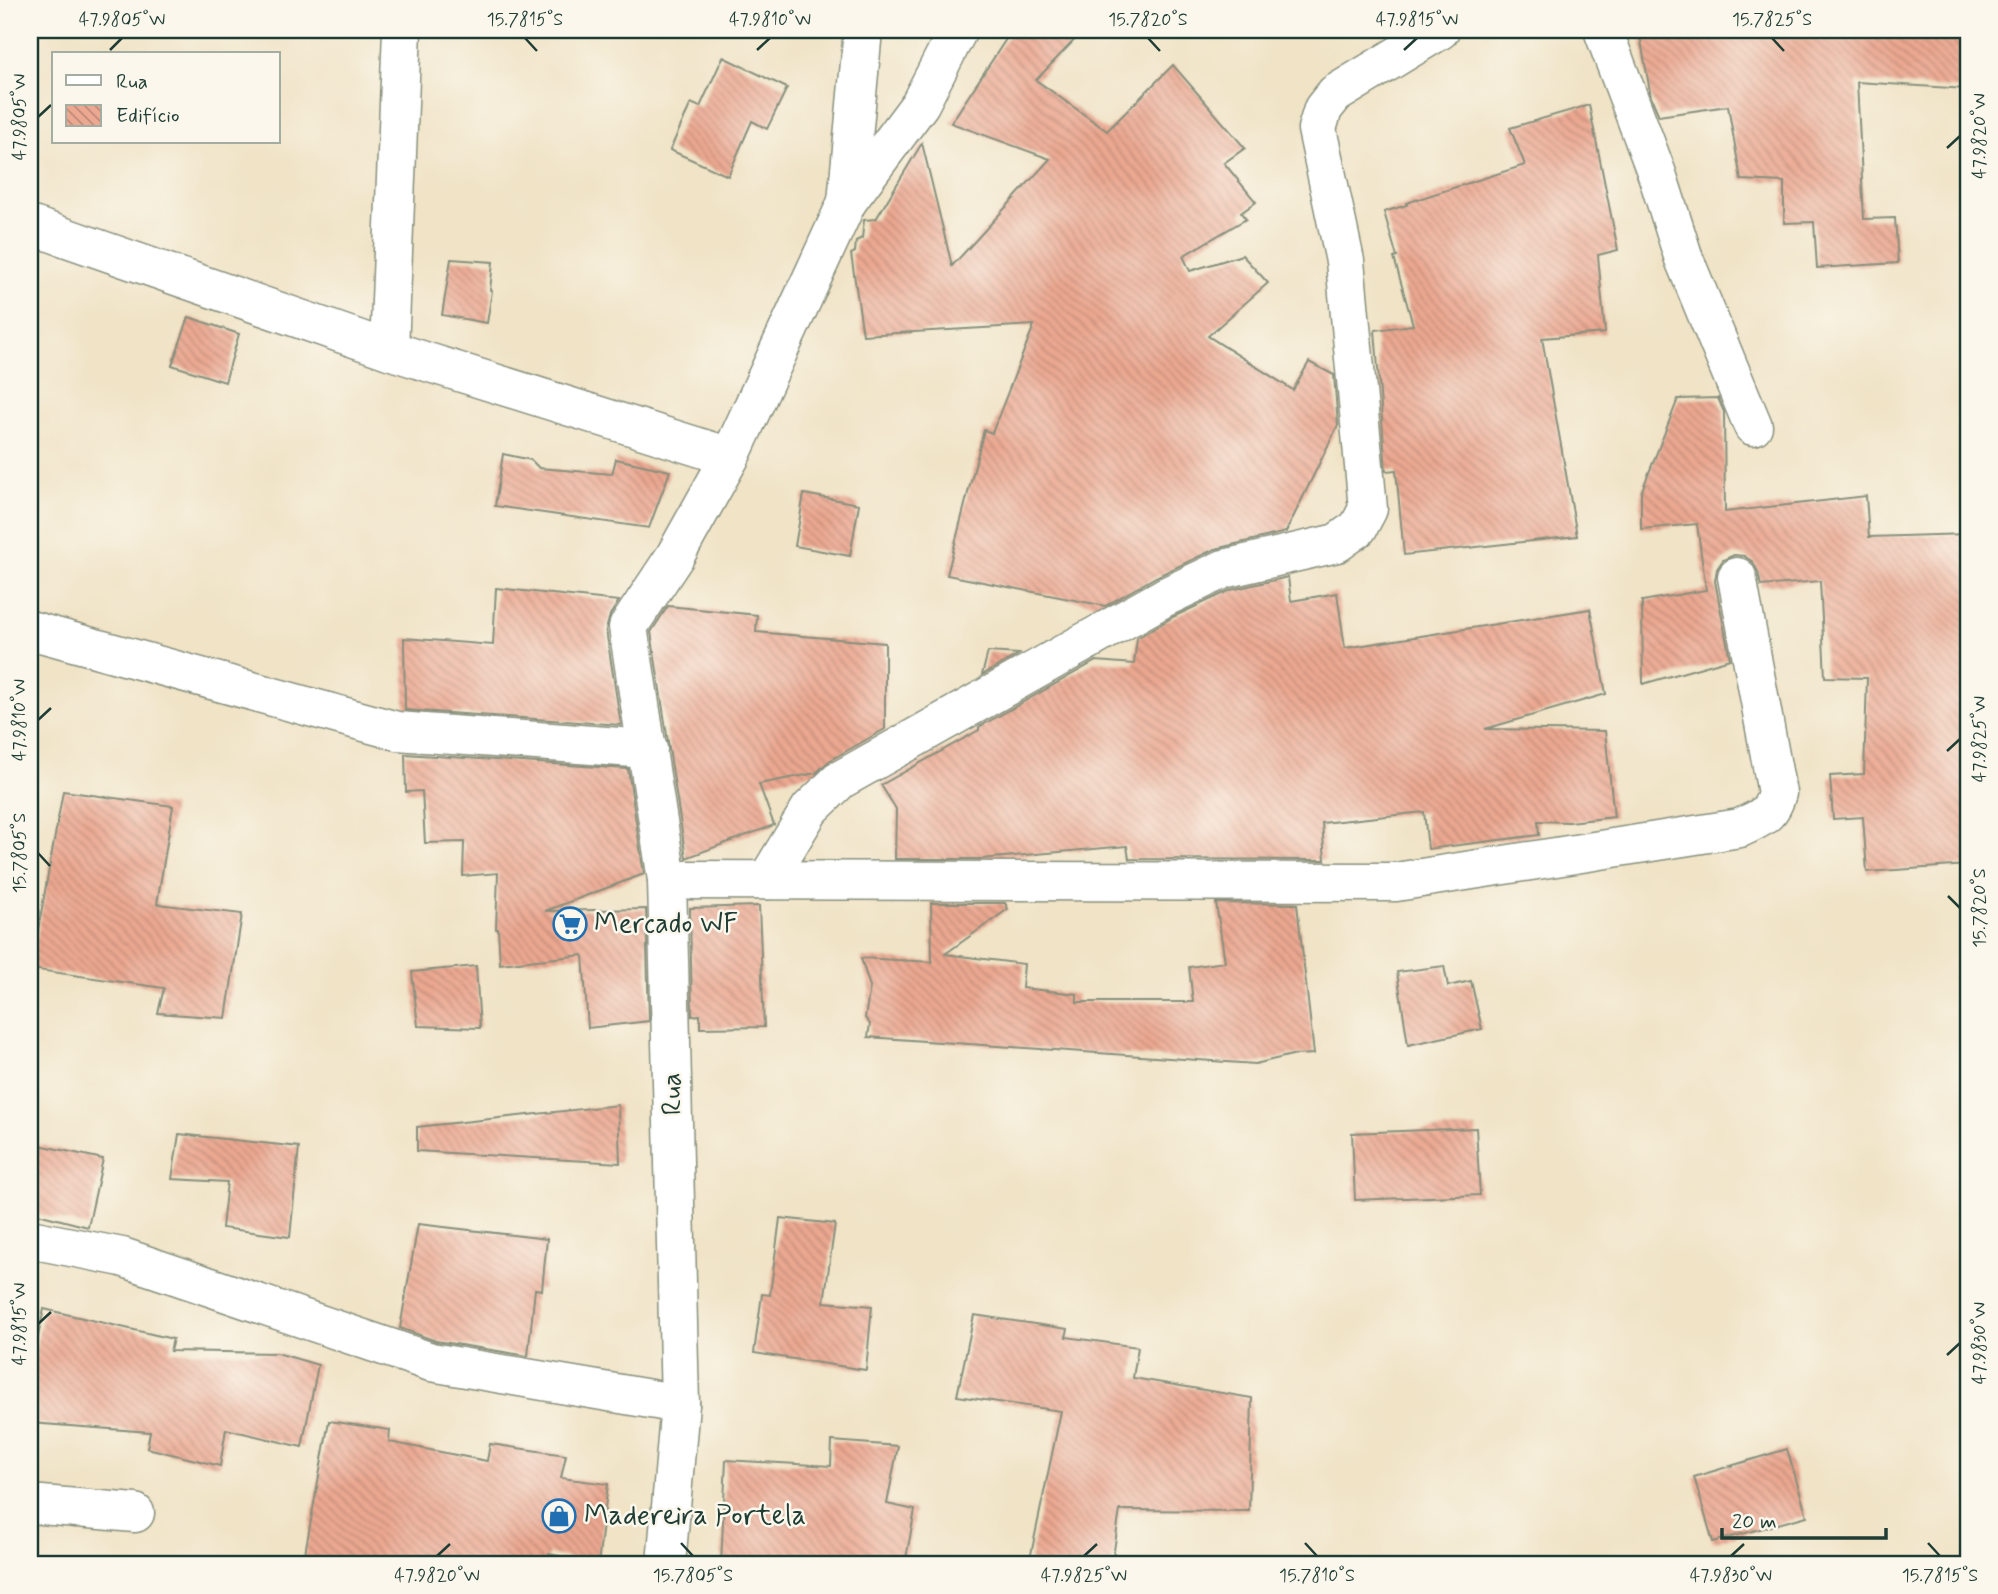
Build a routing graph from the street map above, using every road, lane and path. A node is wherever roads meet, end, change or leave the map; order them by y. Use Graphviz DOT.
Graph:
graph roads {
  1 [pos="402,30"];
  2 [pos="863,30"];
  3 [pos="958,30"];
  4 [pos="1440,30"];
  5 [pos="1603,30"];
  6 [pos="848,202"];
  7 [pos="30,225"];
  8 [pos="389,350"];
  9 [pos="1753,426"];
  10 [pos="730,457"];
  11 [pos="1737,578"];
  12 [pos="30,630"];
  13 [pos="648,748"];
  14 [pos="667,880"];
  15 [pos="766,880"];
  16 [pos="30,1239"];
  17 [pos="680,1404"];
  18 [pos="30,1504"];
  19 [pos="135,1513"];
  20 [pos="666,1564"];
  1 -- 8 [label="street"];
  2 -- 6 [label="street"];
  3 -- 6 [label="street"];
  4 -- 15 [label="street"];
  5 -- 9 [label="street"];
  6 -- 10 [label="street"];
  7 -- 8 [label="street"];
  8 -- 10 [label="street"];
  10 -- 13 [label="street, Rua"];
  11 -- 15 [label="street"];
  12 -- 13 [label="street"];
  13 -- 14 [label="street, Rua"];
  14 -- 15 [label="street"];
  14 -- 17 [label="street, Rua"];
  16 -- 17 [label="street"];
  17 -- 20 [label="street, Rua"];
  18 -- 19 [label="street"];
}
